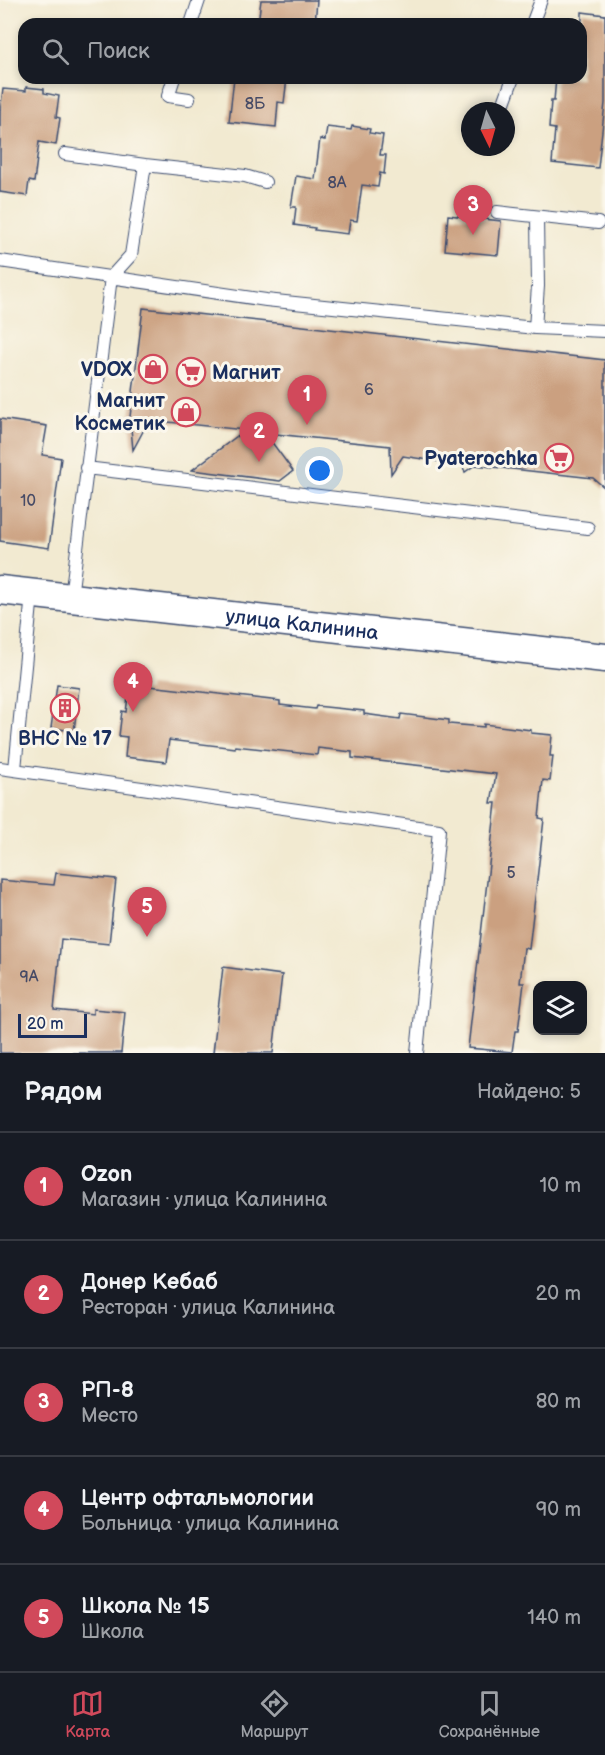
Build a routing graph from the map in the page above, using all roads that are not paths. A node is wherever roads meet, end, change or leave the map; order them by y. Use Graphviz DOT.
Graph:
graph roads {
  1 [pos="199,0"];
  2 [pos="541,0"];
  3 [pos="193,18"];
  4 [pos="534,18"];
  5 [pos="172,84"];
  6 [pos="511,84"];
  7 [pos="189,99"];
  8 [pos="504,102"];
  9 [pos="65,154"];
  10 [pos="145,165"];
  11 [pos="265,182"];
  12 [pos="497,212"];
  13 [pos="537,218"];
  14 [pos="598,223"];
  15 [pos="0,261"];
  16 [pos="111,277"];
  17 [pos="535,328"];
  18 [pos="605,331"];
  19 [pos="86,468"];
  20 [pos="588,528"];
  21 [pos="0,590"];
  22 [pos="32,594"];
  23 [pos="71,597"];
  24 [pos="605,658"];
  25 [pos="0,768"];
  26 [pos="15,770"];
  27 [pos="417,1053"];
  1 -- 3 [label="lane"];
  2 -- 4 [label="lane"];
  5 -- 7 [label="lane"];
  6 -- 8 [label="lane"];
  9 -- 10 [label="lane"];
  10 -- 11 [label="lane"];
  10 -- 16 [label="lane"];
  12 -- 13 [label="lane"];
  13 -- 14 [label="lane"];
  13 -- 17 [label="lane"];
  15 -- 16 [label="lane"];
  16 -- 17 [label="lane"];
  16 -- 19 [label="lane"];
  17 -- 18 [label="lane"];
  19 -- 20 [label="lane"];
  19 -- 23 [label="lane"];
  21 -- 22 [label="street, улица Калинина"];
  22 -- 23 [label="street, улица Калинина"];
  22 -- 26 [label="lane"];
  23 -- 24 [label="street, улица Калинина"];
  25 -- 26 [label="lane"];
  26 -- 27 [label="lane"];
}
